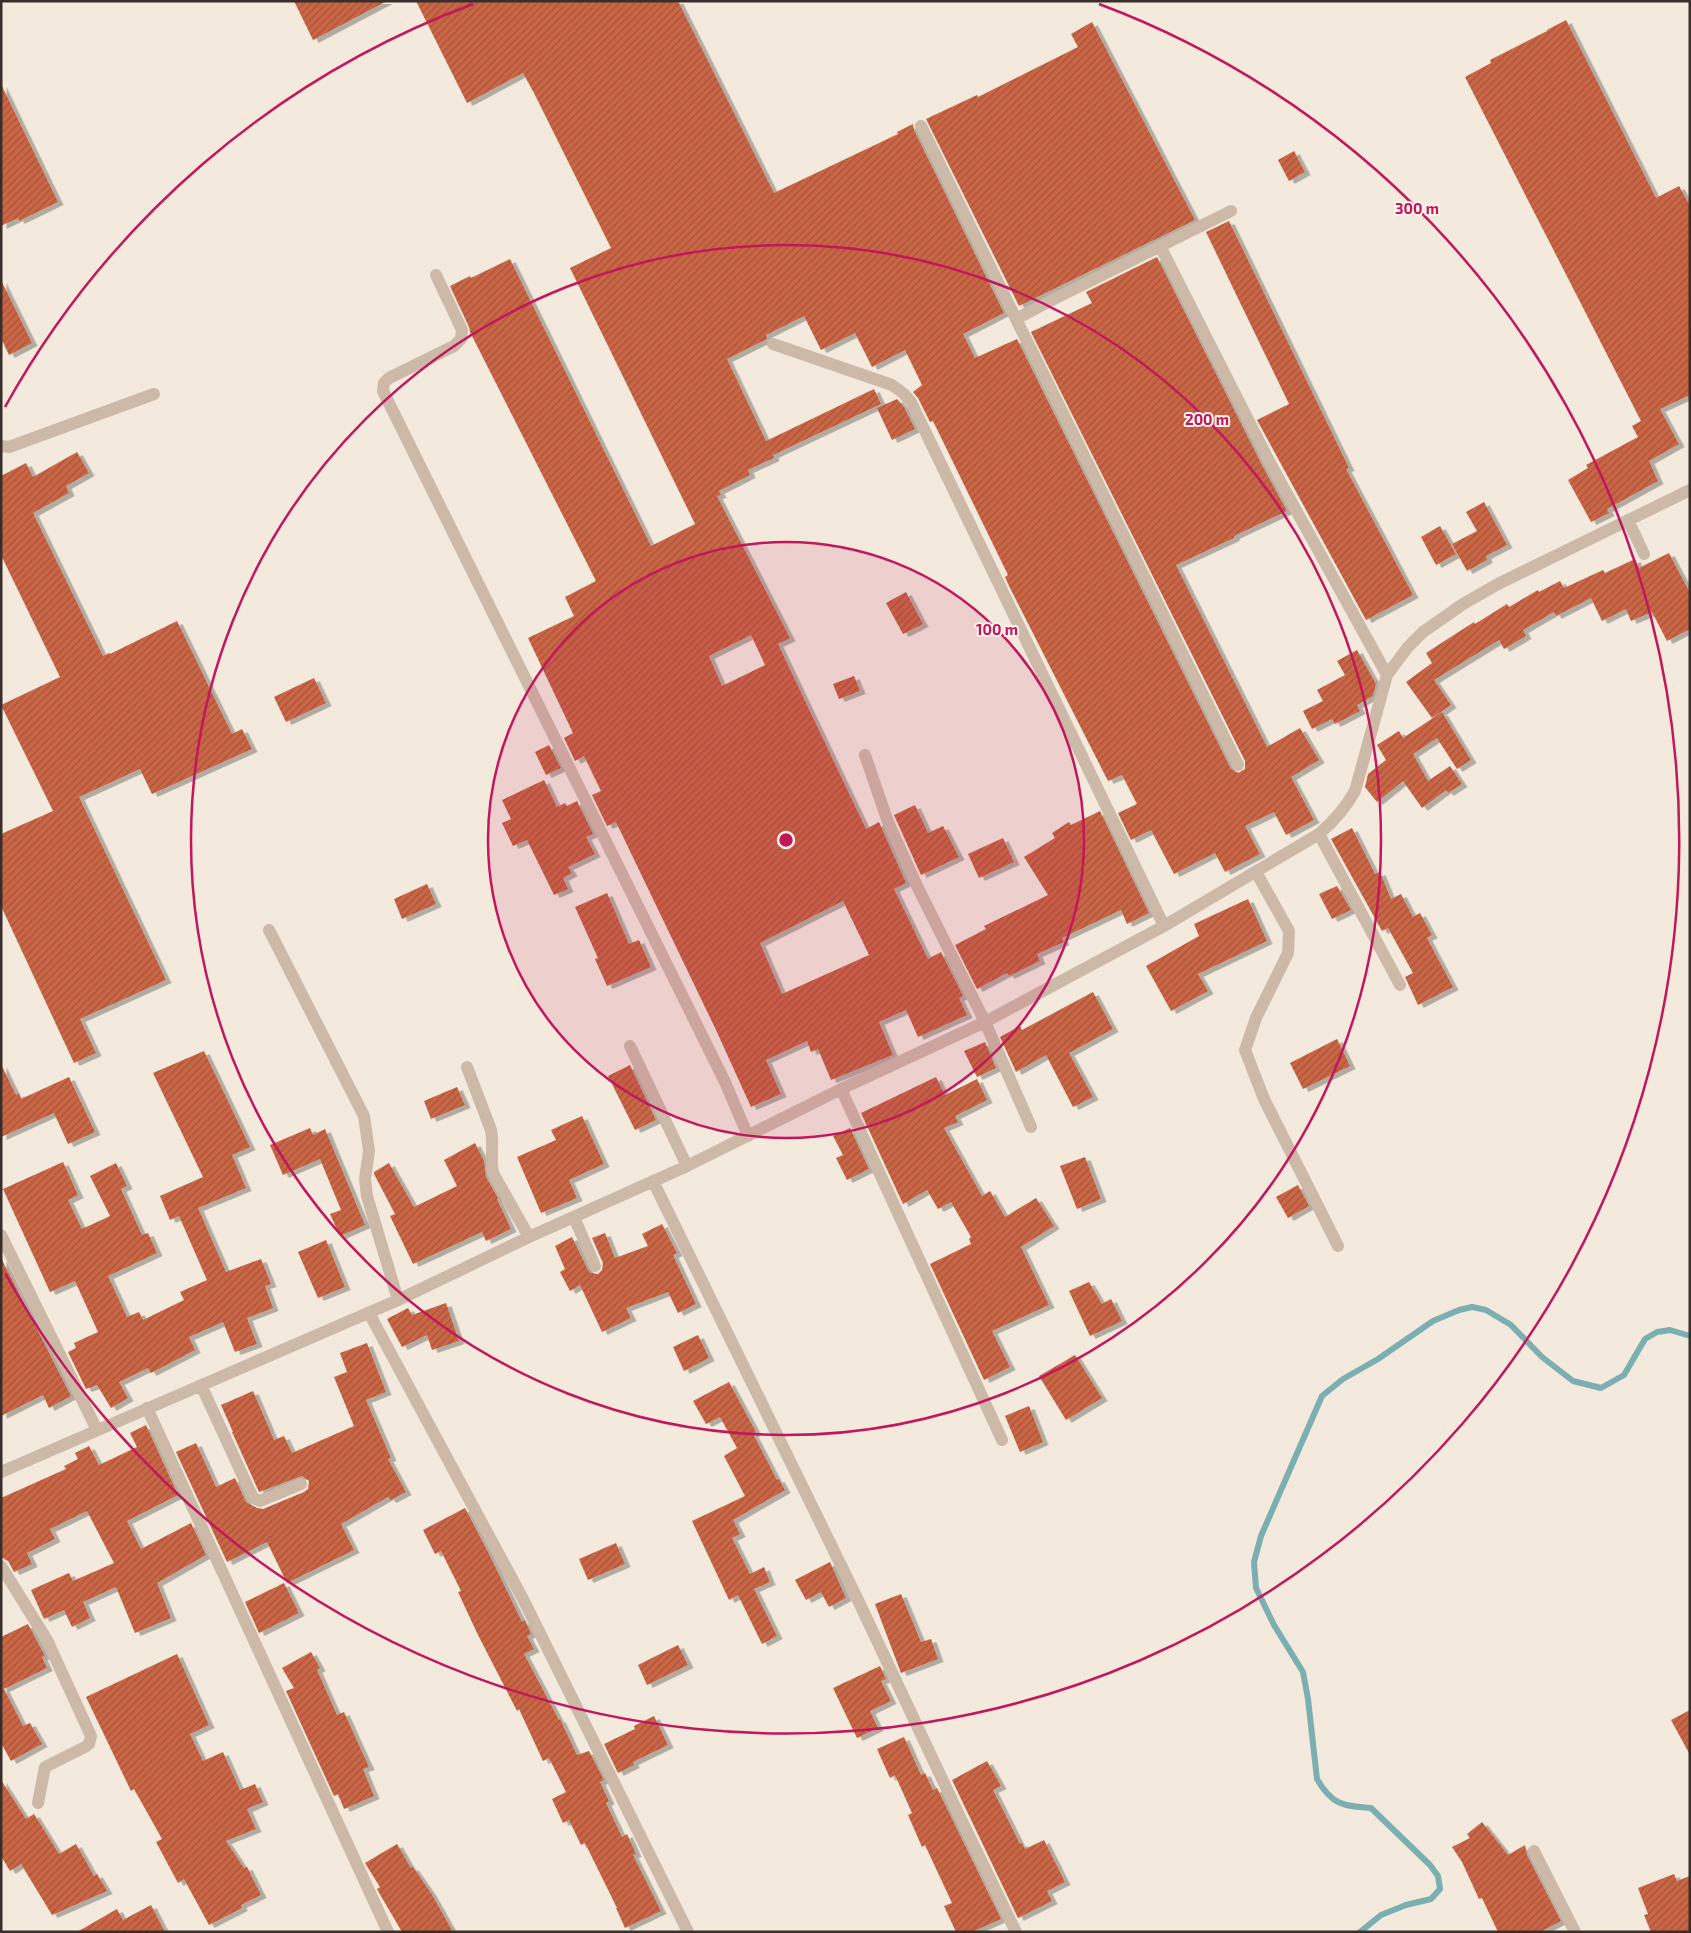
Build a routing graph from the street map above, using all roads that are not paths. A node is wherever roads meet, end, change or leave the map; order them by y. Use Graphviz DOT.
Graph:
graph roads {
  1 [pos="921,126"];
  2 [pos="1231,211"];
  3 [pos="1160,246"];
  4 [pos="436,276"];
  5 [pos="1016,319"];
  6 [pos="773,344"];
  7 [pos="154,394"];
  8 [pos="1,446"];
  9 [pos="1690,490"];
  10 [pos="1628,520"];
  11 [pos="1644,554"];
  12 [pos="1387,675"];
  13 [pos="865,755"];
  14 [pos="1238,765"];
  15 [pos="1319,834"];
  16 [pos="1256,872"];
  17 [pos="1164,926"];
  18 [pos="269,930"];
  19 [pos="1400,985"];
  20 [pos="985,1022"];
  21 [pos="630,1046"];
  22 [pos="467,1067"];
  23 [pos="840,1089"];
  24 [pos="1032,1127"];
  25 [pos="748,1136"];
  26 [pos="687,1166"];
  27 [pos="653,1181"];
  28 [pos="574,1218"];
  29 [pos="1,1235"];
  30 [pos="529,1237"];
  31 [pos="1338,1246"];
  32 [pos="596,1266"];
  33 [pos="398,1300"];
  34 [pos="369,1312"];
  35 [pos="201,1385"];
  36 [pos="147,1408"];
  37 [pos="97,1430"];
  38 [pos="1002,1440"];
  39 [pos="1,1472"];
  40 [pos="300,1484"];
  41 [pos="1,1566"];
  42 [pos="38,1803"];
  43 [pos="1534,1851"];
  44 [pos="388,1932"];
  45 [pos="688,1932"];
  46 [pos="1016,1932"];
  47 [pos="1575,1932"];
  1 -- 5 [label="street"];
  2 -- 3 [label="street"];
  3 -- 5 [label="street"];
  3 -- 12 [label="street"];
  4 -- 25 [label="street"];
  5 -- 14 [label="street"];
  6 -- 17 [label="street"];
  7 -- 8 [label="street"];
  9 -- 10 [label="street"];
  10 -- 11 [label="street"];
  10 -- 12 [label="street"];
  12 -- 15 [label="street"];
  13 -- 20 [label="street"];
  15 -- 16 [label="street"];
  15 -- 19 [label="street"];
  16 -- 17 [label="street"];
  16 -- 31 [label="street"];
  17 -- 20 [label="street"];
  18 -- 33 [label="street"];
  20 -- 23 [label="street"];
  20 -- 24 [label="street"];
  21 -- 26 [label="street"];
  22 -- 30 [label="street"];
  23 -- 25 [label="street"];
  23 -- 38 [label="street"];
  25 -- 26 [label="street"];
  26 -- 27 [label="street"];
  27 -- 28 [label="street"];
  27 -- 46 [label="street"];
  28 -- 30 [label="street"];
  28 -- 32 [label="street"];
  29 -- 37 [label="street"];
  30 -- 33 [label="street"];
  33 -- 34 [label="street"];
  34 -- 35 [label="street"];
  34 -- 45 [label="street"];
  35 -- 36 [label="street"];
  35 -- 40 [label="street"];
  36 -- 37 [label="street"];
  36 -- 44 [label="street"];
  37 -- 39 [label="street"];
  41 -- 42 [label="street"];
  43 -- 47 [label="street"];
}
